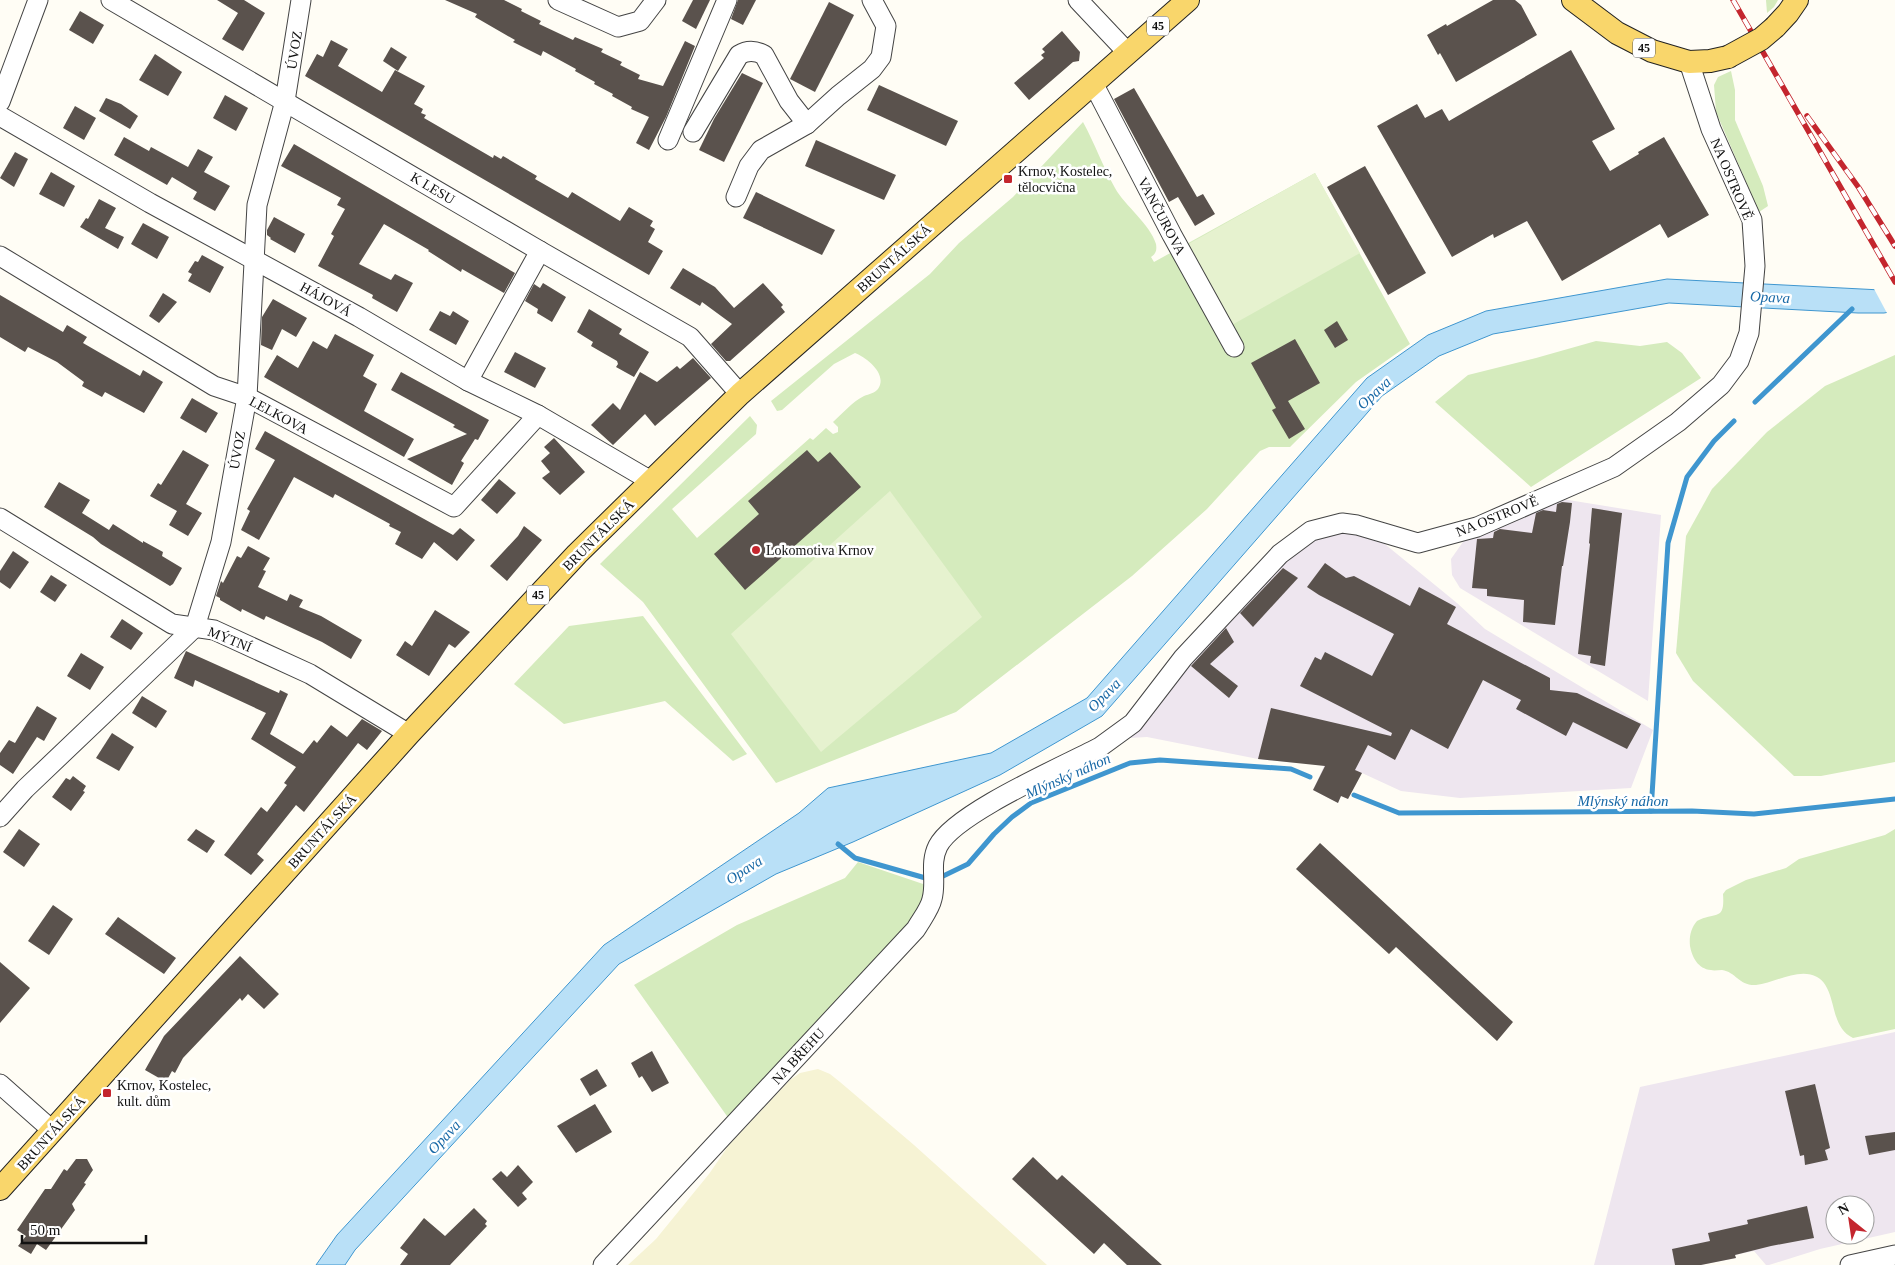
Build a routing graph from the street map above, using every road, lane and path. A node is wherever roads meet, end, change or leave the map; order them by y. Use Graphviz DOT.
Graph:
graph roads {
  1 [pos="38,0"];
  2 [pos="111,0"];
  3 [pos="301,0"];
  4 [pos="558,0"];
  5 [pos="656,0"];
  6 [pos="727,0"];
  7 [pos="872,0"];
  8 [pos="1078,0"];
  9 [pos="1188,0"];
  10 [pos="1573,0"];
  11 [pos="1797,0"];
  12 [pos="1128,53"];
  13 [pos="1689,62"];
  14 [pos="1093,83"];
  15 [pos="285,101"];
  16 [pos="0,102"];
  17 [pos="3,124"];
  18 [pos="807,124"];
  19 [pos="693,132"];
  20 [pos="668,140"];
  21 [pos="736,197"];
  22 [pos="540,251"];
  23 [pos="0,256"];
  24 [pos="254,260"];
  25 [pos="1234,347"];
  26 [pos="468,381"];
  27 [pos="740,394"];
  28 [pos="247,397"];
  29 [pos="538,415"];
  30 [pos="651,481"];
  31 [pos="0,518"];
  32 [pos="195,627"];
  33 [pos="409,734"];
  34 [pos="0,817"];
  35 [pos="955,828"];
  36 [pos="0,1084"];
  37 [pos="53,1131"];
  38 [pos="0,1189"];
  39 [pos="1895,1255"];
  40 [pos="603,1265"];
  41 [pos="1850,1265"];
  1 -- 16 [label="street"];
  2 -- 15 [label="street, K LESU"];
  3 -- 15 [label="street, ÚVOZ"];
  4 -- 5 [label="street"];
  6 -- 20 [label="street"];
  7 -- 18 [label="street"];
  8 -- 12 [label="street"];
  9 -- 12 [label="main road, BRUNTÁLSKÁ / 45"];
  10 -- 13 [label="main road, 45"];
  11 -- 13 [label="main road, 45, bridge"];
  12 -- 14 [label="main road, BRUNTÁLSKÁ / 45"];
  13 -- 35 [label="street, NA OSTROVĚ"];
  14 -- 25 [label="street, VANČUROVA"];
  14 -- 27 [label="main road, BRUNTÁLSKÁ / 45"];
  15 -- 22 [label="street, K LESU"];
  15 -- 24 [label="street, ÚVOZ"];
  17 -- 24 [label="street, HÁJOVÁ"];
  18 -- 19 [label="street"];
  18 -- 21 [label="street"];
  22 -- 26 [label="street"];
  22 -- 27 [label="street, K LESU"];
  23 -- 28 [label="street, LELKOVA"];
  24 -- 26 [label="street, HÁJOVÁ"];
  24 -- 28 [label="street, ÚVOZ"];
  26 -- 29 [label="street, HÁJOVÁ"];
  27 -- 30 [label="main road, BRUNTÁLSKÁ / 45"];
  28 -- 29 [label="street, LELKOVA"];
  28 -- 32 [label="street, ÚVOZ"];
  29 -- 30 [label="street, HÁJOVÁ"];
  30 -- 33 [label="main road, BRUNTÁLSKÁ / 45"];
  31 -- 32 [label="street, MÝTNÍ"];
  32 -- 33 [label="street, MÝTNÍ"];
  32 -- 34 [label="street, ÚVOZ"];
  33 -- 37 [label="main road, BRUNTÁLSKÁ / 45"];
  35 -- 40 [label="street, NA BŘEHU"];
  36 -- 37 [label="street"];
  37 -- 38 [label="main road, BRUNTÁLSKÁ / 45"];
  39 -- 41 [label="street"];
}
